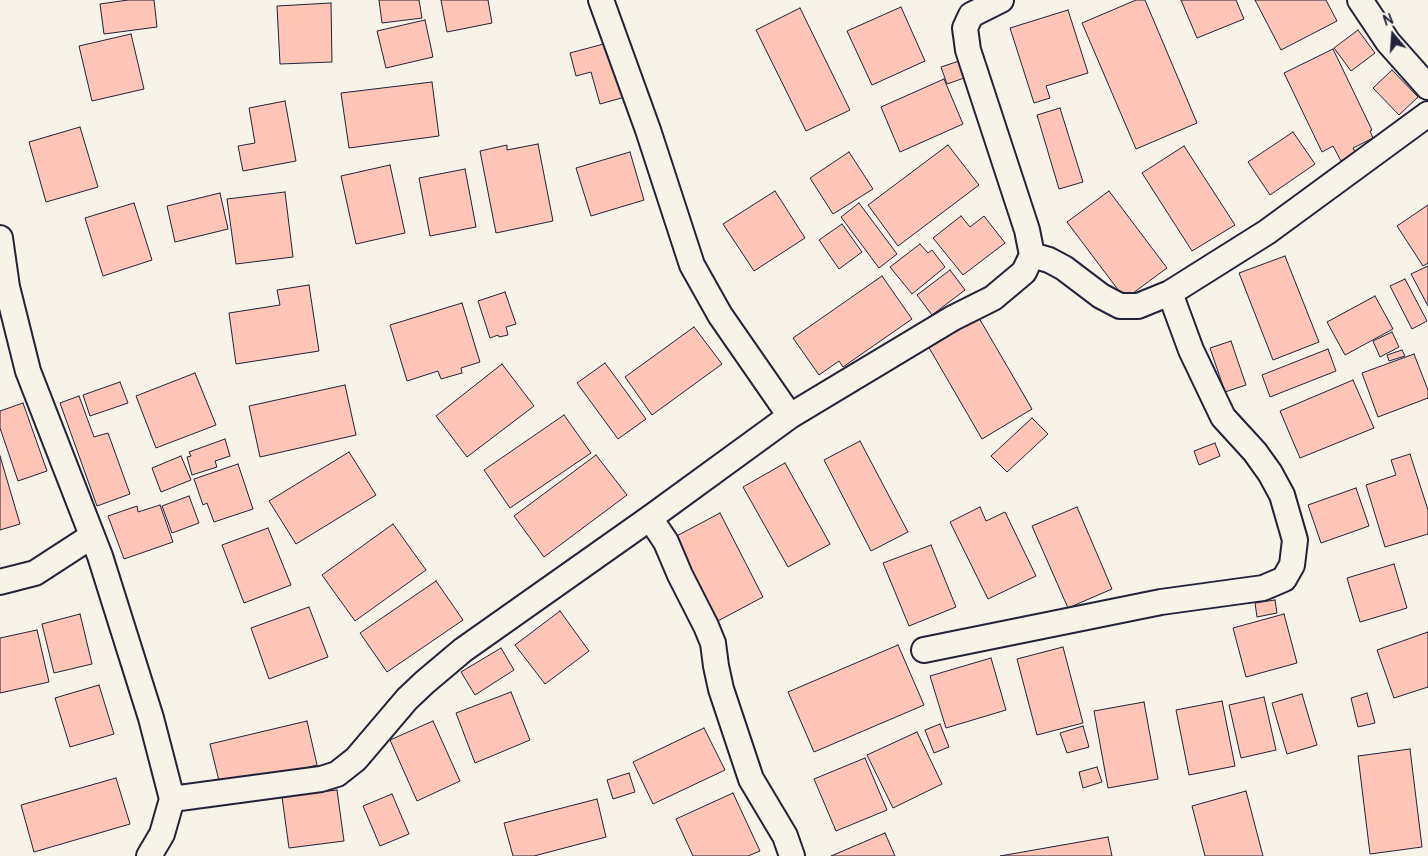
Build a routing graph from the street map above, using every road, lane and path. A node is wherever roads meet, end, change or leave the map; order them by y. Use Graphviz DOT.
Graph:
graph roads {
  1 [pos="601,0"];
  2 [pos="1001,0"];
  3 [pos="1360,0"];
  4 [pos="1428,87"];
  5 [pos="1428,114"];
  6 [pos="0,238"];
  7 [pos="1032,255"];
  8 [pos="1170,293"];
  9 [pos="790,416"];
  10 [pos="650,518"];
  11 [pos="92,536"];
  12 [pos="0,582"];
  13 [pos="924,650"];
  14 [pos="172,799"];
  15 [pos="149,856"];
  16 [pos="792,856"];
  1 -- 9 [label="street"];
  2 -- 7 [label="street"];
  3 -- 4 [label="street"];
  5 -- 8 [label="street"];
  6 -- 11 [label="street"];
  7 -- 8 [label="street"];
  7 -- 9 [label="street"];
  8 -- 13 [label="street"];
  9 -- 10 [label="street"];
  10 -- 14 [label="street"];
  10 -- 16 [label="street"];
  11 -- 12 [label="street"];
  11 -- 14 [label="street"];
  14 -- 15 [label="street"];
}
